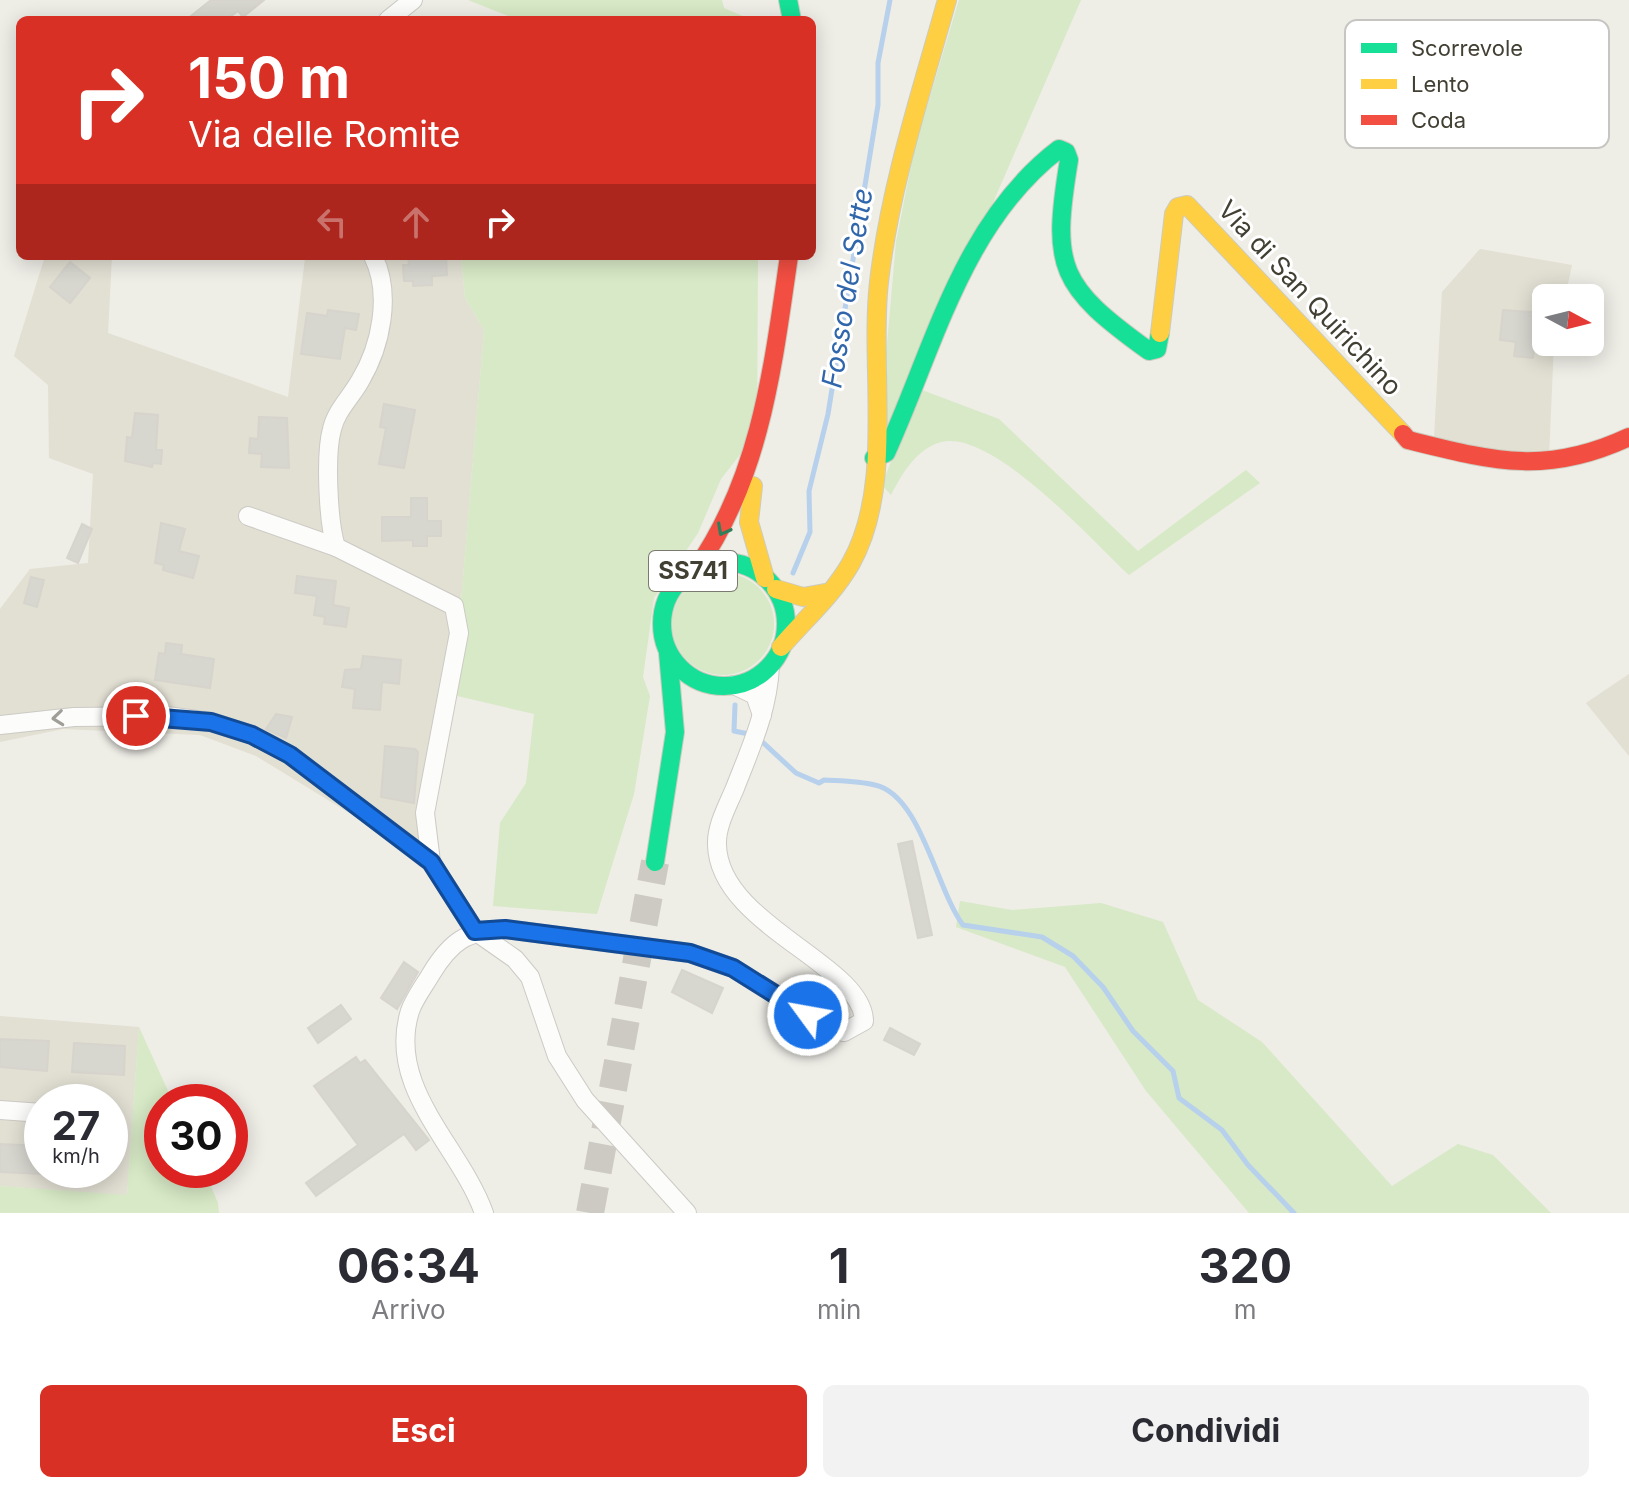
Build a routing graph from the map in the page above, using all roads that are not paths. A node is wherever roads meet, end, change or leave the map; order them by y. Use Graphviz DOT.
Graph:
graph roads {
  1 [pos="413,0"];
  2 [pos="947,0"];
  3 [pos="393,16"];
  4 [pos="374,260"];
  5 [pos="788,260"];
  6 [pos="757,433"];
  7 [pos="1629,437"];
  8 [pos="874,458"];
  9 [pos="248,516"];
  10 [pos="336,547"];
  11 [pos="696,569"];
  12 [pos="771,584"];
  13 [pos="825,593"];
  14 [pos="781,647"];
  15 [pos="668,652"];
  16 [pos="770,666"];
  17 [pos="727,686"];
  18 [pos="704,701"];
  19 [pos="691,717"];
  20 [pos="760,723"];
  21 [pos="0,725"];
  22 [pos="676,757"];
  23 [pos="431,862"];
  24 [pos="655,862"];
  25 [pos="475,931"];
  26 [pos="0,1110"];
  27 [pos="24,1112"];
  28 [pos="481,1206"];
  29 [pos="687,1213"];
  1 -- 3 [label="street"];
  2 -- 8 [label="main road"];
  4 -- 10 [label="street"];
  5 -- 6 [label="main road, SS741"];
  6 -- 11 [label="main road, SS741, one-way"];
  6 -- 12 [label="main road, SS741"];
  7 -- 8 [label="main road, Via di San Quirichino"];
  8 -- 13 [label="main road"];
  9 -- 10 [label="street"];
  10 -- 23 [label="street"];
  11 -- 12 [label="main road, SS741"];
  11 -- 15 [label="main road, SS741"];
  12 -- 13 [label="main road"];
  12 -- 14 [label="main road, SS741"];
  13 -- 14 [label="main road"];
  14 -- 16 [label="main road"];
  15 -- 17 [label="main road"];
  15 -- 22 [label="main road, SS741"];
  16 -- 17 [label="main road"];
  16 -- 20 [label="street"];
  17 -- 18 [label="main road"];
  17 -- 20 [label="street"];
  19 -- 22 [label="main road, SS741"];
  20 -- 25 [label="street"];
  23 -- 21 [label="street, one-way"];
  22 -- 24 [label="main road, SS741"];
  23 -- 25 [label="street"];
  25 -- 28 [label="street"];
  25 -- 29 [label="street"];
  26 -- 27 [label="street"];
}
